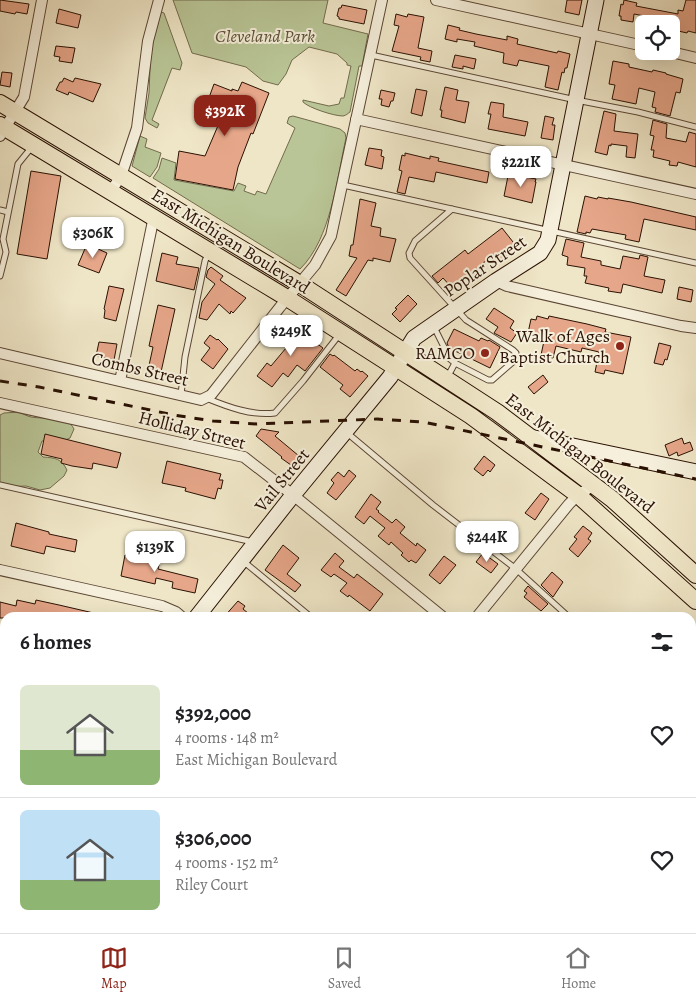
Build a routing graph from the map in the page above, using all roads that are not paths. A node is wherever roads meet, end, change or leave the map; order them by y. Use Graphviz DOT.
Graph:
graph roads {
  1 [pos="42,0"];
  2 [pos="159,0"];
  3 [pos="382,0"];
  4 [pos="436,0"];
  5 [pos="596,0"];
  6 [pos="589,34"];
  7 [pos="635,44"];
  8 [pos="680,54"];
  9 [pos="370,55"];
  10 [pos="696,58"];
  11 [pos="576,100"];
  12 [pos="0,103"];
  13 [pos="16,112"];
  14 [pos="356,119"];
  15 [pos="696,127"];
  16 [pos="2,130"];
  17 [pos="33,145"];
  18 [pos="563,164"];
  19 [pos="121,176"];
  20 [pos="343,185"];
  21 [pos="111,191"];
  22 [pos="696,194"];
  23 [pos="452,209"];
  24 [pos="0,210"];
  25 [pos="8,212"];
  26 [pos="154,216"];
  27 [pos="550,231"];
  28 [pos="210,251"];
  29 [pos="696,263"];
  30 [pos="0,276"];
  31 [pos="496,280"];
  32 [pos="300,284"];
  33 [pos="288,298"];
  34 [pos="456,309"];
  35 [pos="433,325"];
  36 [pos="696,328"];
  37 [pos="341,333"];
  38 [pos="405,352"];
  39 [pos="0,353"];
  40 [pos="455,363"];
  41 [pos="397,368"];
  42 [pos="446,378"];
  43 [pos="120,381"];
  44 [pos="181,395"];
  45 [pos="206,398"];
  46 [pos="0,402"];
  47 [pos="346,432"];
  48 [pos="530,437"];
  49 [pos="696,472"];
  50 [pos="0,485"];
  51 [pos="594,485"];
  52 [pos="294,494"];
  53 [pos="578,496"];
  54 [pos="255,542"];
  55 [pos="242,560"];
  56 [pos="516,569"];
  57 [pos="0,570"];
  58 [pos="696,575"];
  59 [pos="696,601"];
  60 [pos="176,612"];
  61 [pos="201,612"];
  62 [pos="305,612"];
  63 [pos="437,612"];
  64 [pos="481,612"];
  65 [pos="563,612"];
  1 -- 13 [label="street"];
  2 -- 19 [label="street"];
  3 -- 9 [label="street, Combs Street"];
  4 -- 6 [label="street"];
  5 -- 6 [label="street, Poplar Street"];
  6 -- 7 [label="street"];
  6 -- 11 [label="street, Poplar Street"];
  8 -- 10 [label="street"];
  9 -- 11 [label="lane"];
  9 -- 14 [label="street, Combs Street"];
  11 -- 15 [label="lane"];
  11 -- 18 [label="street, Poplar Street"];
  12 -- 13 [label="main road, East Michigan Boulevard"];
  13 -- 16 [label="street"];
  13 -- 19 [label="main road, East Michigan Boulevard"];
  14 -- 18 [label="street"];
  14 -- 20 [label="street, Combs Street"];
  16 -- 17 [label="main road, East Michigan Boulevard"];
  17 -- 21 [label="main road, East Michigan Boulevard"];
  17 -- 25 [label="lane"];
  18 -- 22 [label="street"];
  18 -- 27 [label="street, Poplar Street"];
  19 -- 21 [label="street"];
  19 -- 32 [label="main road, East Michigan Boulevard"];
  20 -- 23 [label="lane"];
  20 -- 32 [label="street, Combs Street"];
  21 -- 26 [label="main road, East Michigan Boulevard"];
  23 -- 27 [label="lane"];
  23 -- 34 [label="lane"];
  24 -- 25 [label="lane"];
  25 -- 30 [label="lane"];
  26 -- 28 [label="main road, East Michigan Boulevard"];
  26 -- 43 [label="street"];
  27 -- 29 [label="lane"];
  27 -- 31 [label="street, Poplar Street"];
  28 -- 33 [label="main road, East Michigan Boulevard"];
  28 -- 44 [label="lane"];
  31 -- 34 [label="street, Poplar Street"];
  31 -- 36 [label="street"];
  32 -- 33 [label="street, Combs Street"];
  32 -- 38 [label="main road, East Michigan Boulevard"];
  33 -- 37 [label="main road, East Michigan Boulevard"];
  33 -- 45 [label="street, Combs Street"];
  34 -- 35 [label="street, Poplar Street"];
  34 -- 40 [label="lane"];
  35 -- 38 [label="street, Poplar Street"];
  35 -- 40 [label="lane"];
  37 -- 41 [label="main road, East Michigan Boulevard"];
  37 -- 45 [label="lane"];
  38 -- 41 [label="street, Poplar Street"];
  38 -- 42 [label="main road, East Michigan Boulevard"];
  39 -- 43 [label="street, Combs Street"];
  40 -- 42 [label="lane"];
  41 -- 47 [label="street, Vail Street"];
  41 -- 53 [label="main road, East Michigan Boulevard"];
  42 -- 48 [label="main road, East Michigan Boulevard"];
  43 -- 44 [label="street, Combs Street"];
  44 -- 45 [label="street, Combs Street"];
  46 -- 52 [label="street, Holliday Street"];
  47 -- 52 [label="street, Vail Street"];
  47 -- 56 [label="lane"];
  48 -- 49 [label="street"];
  48 -- 51 [label="main road, East Michigan Boulevard"];
  50 -- 54 [label="lane"];
  51 -- 53 [label="street"];
  51 -- 58 [label="main road, East Michigan Boulevard"];
  52 -- 54 [label="street, Vail Street"];
  52 -- 63 [label="street, Holliday Street"];
  53 -- 56 [label="street"];
  53 -- 59 [label="main road, East Michigan Boulevard"];
  54 -- 55 [label="street, Vail Street"];
  55 -- 61 [label="street, Vail Street"];
  55 -- 62 [label="lane"];
  56 -- 64 [label="street"];
  56 -- 65 [label="lane"];
  57 -- 60 [label="street"];
}
